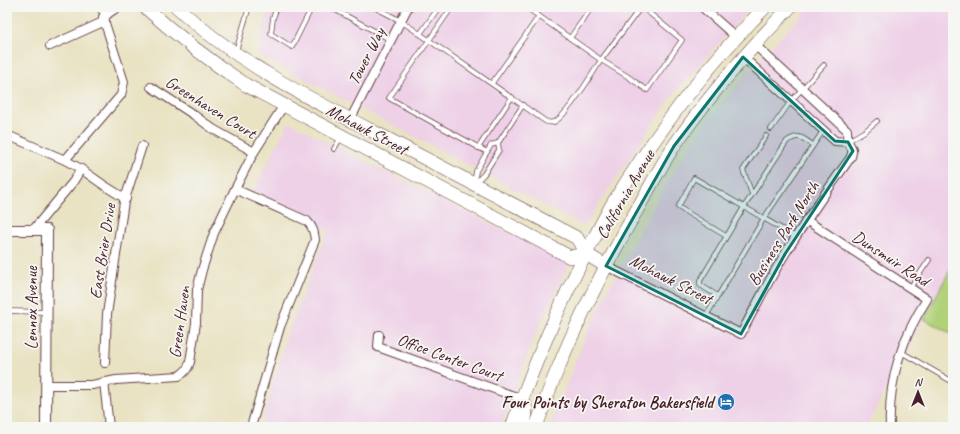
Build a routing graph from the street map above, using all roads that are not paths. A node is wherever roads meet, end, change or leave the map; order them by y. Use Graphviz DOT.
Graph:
graph roads {
  1 [pos="100,7"];
  2 [pos="118,7"];
  3 [pos="145,7"];
  4 [pos="169,7"];
  5 [pos="249,7"];
  6 [pos="277,7"];
  7 [pos="312,7"];
  8 [pos="330,7"];
  9 [pos="374,7"];
  10 [pos="408,7"];
  11 [pos="439,7"];
  12 [pos="452,7"];
  13 [pos="526,7"];
  14 [pos="592,7"];
  15 [pos="641,7"];
  16 [pos="702,7"];
  17 [pos="765,7"];
  18 [pos="790,7"];
  19 [pos="180,10"];
  20 [pos="539,16"];
  21 [pos="106,18"];
  22 [pos="400,21"];
  23 [pos="420,34"];
  24 [pos="736,37"];
  25 [pos="570,38"];
  26 [pos="391,40"];
  27 [pos="429,40"];
  28 [pos="754,45"];
  29 [pos="50,46"];
  30 [pos="235,53"];
  31 [pos="743,57"];
  32 [pos="602,60"];
  33 [pos="824,66"];
  34 [pos="492,83"];
  35 [pos="151,87"];
  36 [pos="802,89"];
  37 [pos="512,97"];
  38 [pos="791,101"];
  39 [pos="284,105"];
  40 [pos="524,106"];
  41 [pos="310,119"];
  42 [pos="350,120"];
  43 [pos="877,120"];
  44 [pos="771,129"];
  45 [pos="823,130"];
  46 [pos="7,134"];
  47 [pos="342,136"];
  48 [pos="766,136"];
  49 [pos="848,142"];
  50 [pos="394,143"];
  51 [pos="498,143"];
  52 [pos="813,145"];
  53 [pos="142,146"];
  54 [pos="478,148"];
  55 [pos="334,149"];
  56 [pos="254,152"];
  57 [pos="487,152"];
  58 [pos="65,160"];
  59 [pos="81,169"];
  60 [pos="474,184"];
  61 [pos="236,188"];
  62 [pos="752,194"];
  63 [pos="126,198"];
  64 [pos="744,207"];
  65 [pos="764,218"];
  66 [pos="806,220"];
  67 [pos="7,230"];
  68 [pos="34,230"];
  69 [pos="726,236"];
  70 [pos="796,237"];
  71 [pos="586,254"];
  72 [pos="929,260"];
  73 [pos="606,266"];
  74 [pos="910,288"];
  75 [pos="718,296"];
  76 [pos="7,311"];
  77 [pos="47,312"];
  78 [pos="705,316"];
  79 [pos="741,334"];
  80 [pos="379,335"];
  81 [pos="900,352"];
  82 [pos="105,363"];
  83 [pos="104,382"];
  84 [pos="953,382"];
  85 [pos="46,385"];
  86 [pos="522,399"];
  87 [pos="46,427"];
  88 [pos="109,427"];
  89 [pos="251,427"];
  90 [pos="512,427"];
  91 [pos="523,427"];
  92 [pos="536,427"];
  93 [pos="890,427"];
  1 -- 21 [label="street"];
  2 -- 21 [label="street"];
  3 -- 39 [label="main road, Mohawk Street"];
  4 -- 19 [label="main road, Mohawk Street"];
  5 -- 30 [label="lane"];
  6 -- 7 [label="lane"];
  8 -- 26 [label="lane"];
  9 -- 22 [label="lane"];
  10 -- 22 [label="street, Tower Way"];
  11 -- 23 [label="lane"];
  12 -- 27 [label="lane"];
  13 -- 20 [label="lane"];
  14 -- 25 [label="lane"];
  15 -- 32 [label="lane"];
  15 -- 32 [label="lane"];
  16 -- 24 [label="street"];
  17 -- 24 [label="main road, California Avenue"];
  18 -- 28 [label="main road, California Avenue"];
  19 -- 30 [label="main road, Mohawk Street"];
  20 -- 25 [label="lane"];
  20 -- 34 [label="lane"];
  21 -- 29 [label="street"];
  21 -- 58 [label="street"];
  22 -- 23 [label="lane"];
  22 -- 26 [label="street, Tower Way"];
  23 -- 27 [label="lane"];
  24 -- 71 [label="main road, California Avenue"];
  25 -- 32 [label="lane"];
  26 -- 42 [label="street, Tower Way"];
  27 -- 34 [label="lane"];
  27 -- 54 [label="lane"];
  28 -- 31 [label="main road, California Avenue"];
  28 -- 36 [label="street"];
  30 -- 42 [label="main road, Mohawk Street"];
  31 -- 38 [label="street"];
  31 -- 73 [label="main road, California Avenue"];
  32 -- 40 [label="lane"];
  33 -- 36 [label="lane"];
  34 -- 37 [label="lane"];
  35 -- 56 [label="street, Greenhaven Court"];
  36 -- 38 [label="lane"];
  36 -- 49 [label="street"];
  37 -- 40 [label="lane"];
  37 -- 54 [label="lane"];
  38 -- 44 [label="lane"];
  38 -- 45 [label="street"];
  39 -- 41 [label="main road, Mohawk Street"];
  39 -- 56 [label="street, Green Haven"];
  40 -- 51 [label="lane"];
  41 -- 42 [label="main road"];
  41 -- 47 [label="main road, Mohawk Street"];
  42 -- 50 [label="main road, Mohawk Street"];
  43 -- 49 [label="lane"];
  45 -- 49 [label="street"];
  45 -- 52 [label="lane"];
  46 -- 58 [label="street"];
  47 -- 50 [label="main road"];
  47 -- 55 [label="lane"];
  47 -- 71 [label="main road, Mohawk Street"];
  48 -- 62 [label="lane"];
  49 -- 66 [label="street, Business Park North"];
  50 -- 60 [label="main road, Mohawk Street"];
  51 -- 57 [label="lane"];
  51 -- 60 [label="lane"];
  52 -- 62 [label="lane"];
  52 -- 65 [label="lane"];
  53 -- 63 [label="street, East Brier Drive"];
  54 -- 57 [label="lane"];
  56 -- 61 [label="street, Green Haven"];
  57 -- 60 [label="lane"];
  58 -- 59 [label="street"];
  59 -- 63 [label="street"];
  59 -- 68 [label="street"];
  60 -- 71 [label="main road, Mohawk Street"];
  61 -- 83 [label="street, Green Haven"];
  61 -- 89 [label="street"];
  62 -- 64 [label="lane"];
  63 -- 82 [label="street, East Brier Drive"];
  64 -- 65 [label="lane"];
  64 -- 69 [label="lane"];
  64 -- 69 [label="lane"];
  65 -- 70 [label="lane"];
  65 -- 75 [label="lane"];
  66 -- 70 [label="street, Business Park North"];
  66 -- 74 [label="street, Dunsmuir Road"];
  67 -- 68 [label="street, Lennox Avenue"];
  68 -- 77 [label="street, Lennox Avenue"];
  69 -- 75 [label="lane"];
  70 -- 79 [label="street, Business Park North"];
  71 -- 73 [label="main road, Mohawk Street"];
  71 -- 86 [label="main road, California Avenue"];
  72 -- 74 [label="lane"];
  73 -- 78 [label="street, Mohawk Street"];
  73 -- 92 [label="main road, California Avenue"];
  74 -- 81 [label="street, Dunsmuir Road"];
  75 -- 78 [label="lane"];
  76 -- 77 [label="lane"];
  77 -- 85 [label="street, Lennox Avenue"];
  78 -- 79 [label="street, Mohawk Street"];
  80 -- 86 [label="street, Office Center Court"];
  81 -- 84 [label="lane"];
  81 -- 93 [label="street, Dunsmuir Road"];
  83 -- 85 [label="street, Green Haven"];
  83 -- 88 [label="street"];
  85 -- 87 [label="street, Lennox Avenue"];
  86 -- 90 [label="main road, California Avenue"];
  86 -- 91 [label="main road"];
}
